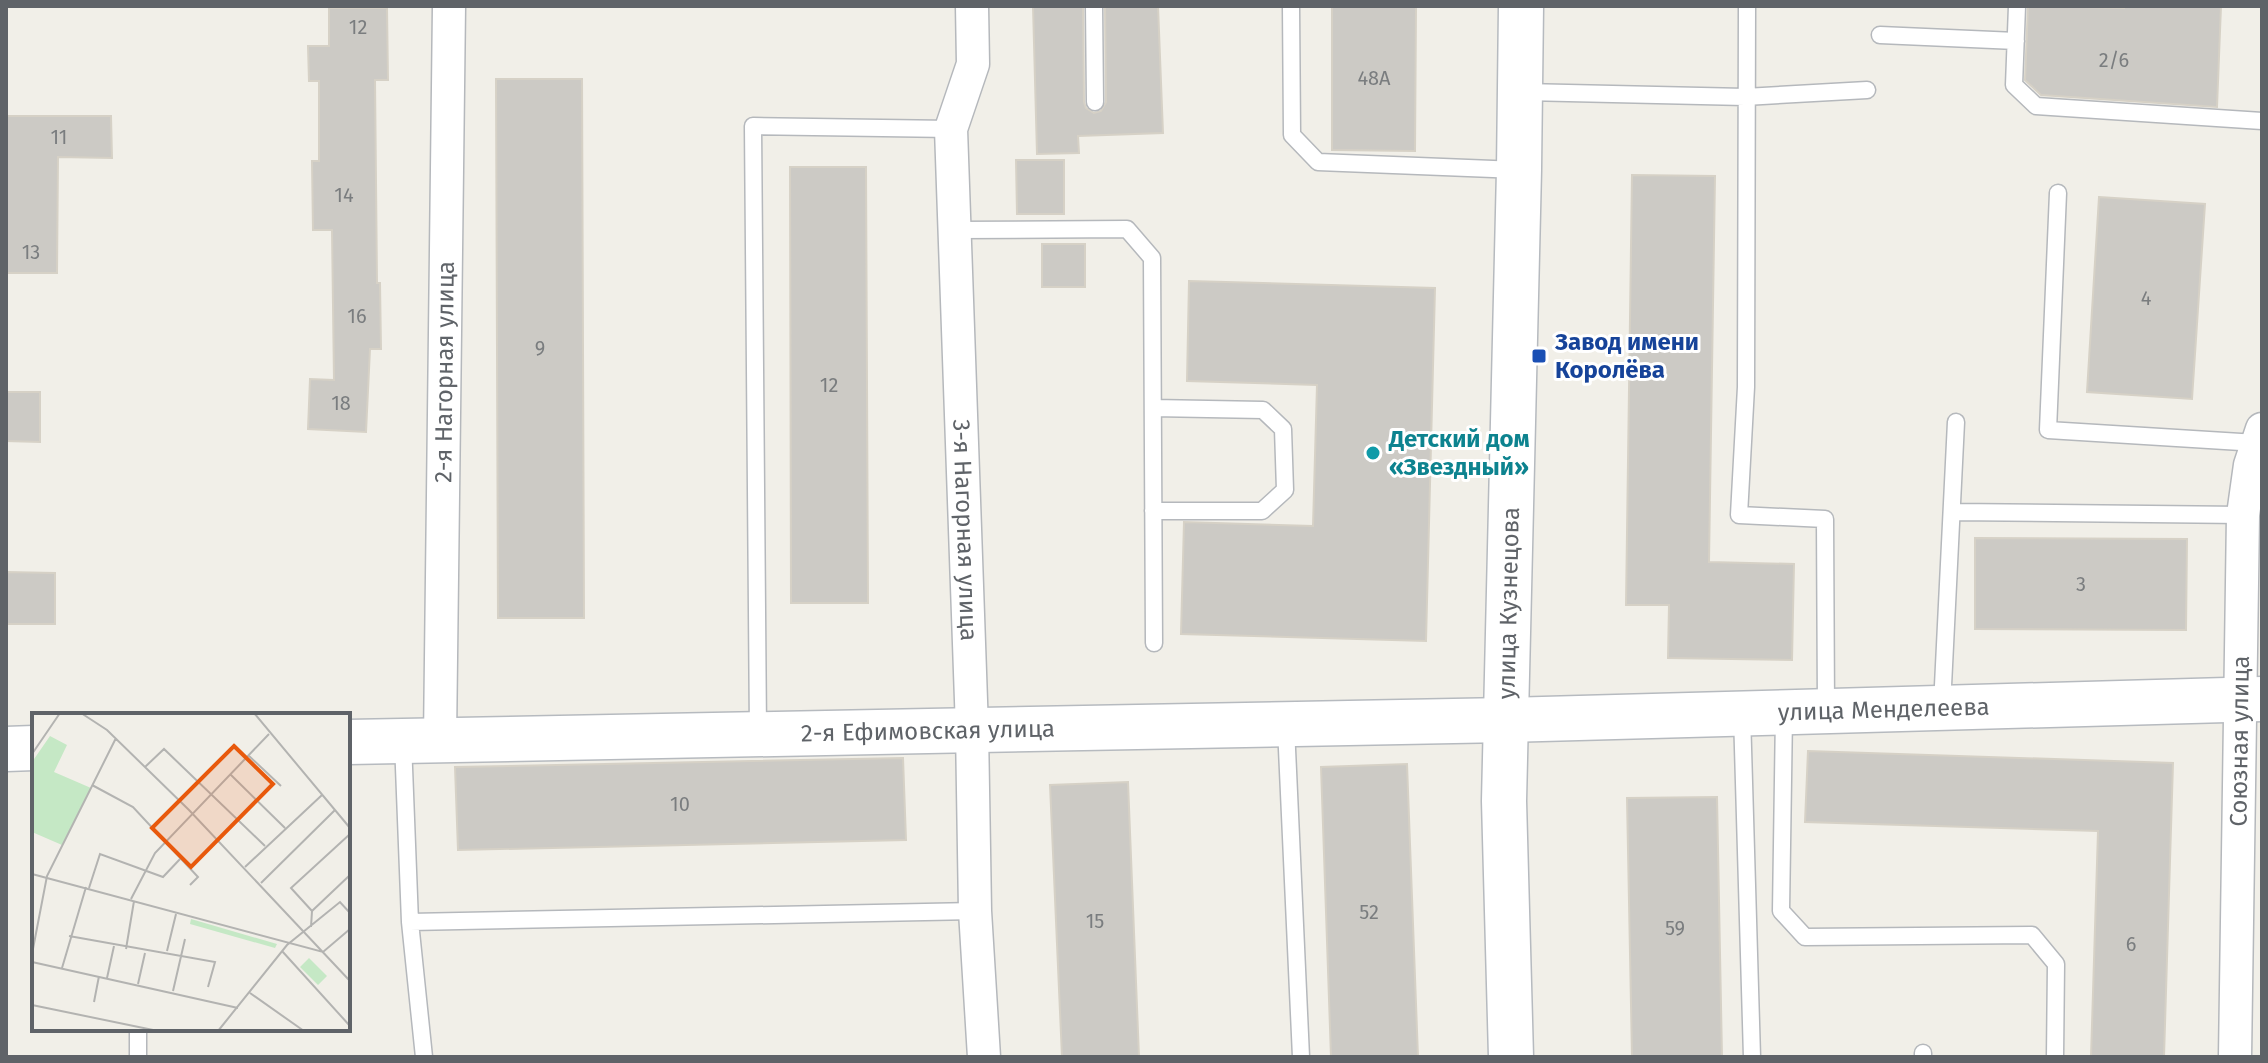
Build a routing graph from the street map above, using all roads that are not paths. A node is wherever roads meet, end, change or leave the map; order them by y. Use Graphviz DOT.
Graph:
graph roads {
  1 [pos="449,6"];
  2 [pos="972,6"];
  3 [pos="1094,6"];
  4 [pos="1291,6"];
  5 [pos="1521,6"];
  6 [pos="1747,6"];
  7 [pos="2017,6"];
  8 [pos="1880,35"];
  9 [pos="2016,41"];
  10 [pos="1867,90"];
  11 [pos="1521,92"];
  12 [pos="1745,97"];
  13 [pos="1095,102"];
  14 [pos="2262,121"];
  15 [pos="951,129"];
  16 [pos="1519,170"];
  17 [pos="2058,193"];
  18 [pos="955,230"];
  19 [pos="1153,408"];
  20 [pos="1956,422"];
  21 [pos="2260,436"];
  22 [pos="2250,502"];
  23 [pos="1153,511"];
  24 [pos="1952,512"];
  25 [pos="1154,643"];
  26 [pos="2250,700"];
  27 [pos="1942,708"];
  28 [pos="1784,712"];
  29 [pos="1506,720"];
  30 [pos="1285,723"];
  31 [pos="972,729"];
  32 [pos="758,734"];
  33 [pos="422,740"];
  34 [pos="350,742"];
  35 [pos="32,748"];
  36 [pos="6,749"];
  37 [pos="975,911"];
  38 [pos="410,922"];
  39 [pos="138,1031"];
  40 [pos="138,1057"];
  41 [pos="424,1057"];
  42 [pos="984,1057"];
  43 [pos="1301,1057"];
  44 [pos="1511,1057"];
  45 [pos="1752,1057"];
  46 [pos="2055,1057"];
  47 [pos="2235,1057"];
  1 -- 33 [label="street, 2-я Нагорная улица"];
  2 -- 15 [label="street, 3-я Нагорная улица"];
  3 -- 13 [label="lane"];
  4 -- 16 [label="lane"];
  5 -- 11 [label="street, улица Кузнецова"];
  6 -- 12 [label="lane"];
  7 -- 9 [label="lane"];
  8 -- 9 [label="lane"];
  9 -- 14 [label="lane"];
  10 -- 12 [label="lane"];
  11 -- 12 [label="lane"];
  11 -- 16 [label="street, улица Кузнецова"];
  12 -- 28 [label="lane"];
  15 -- 18 [label="street, 3-я Нагорная улица"];
  15 -- 32 [label="lane"];
  16 -- 29 [label="street, улица Кузнецова"];
  17 -- 21 [label="lane"];
  18 -- 19 [label="lane"];
  18 -- 31 [label="street, 3-я Нагорная улица"];
  19 -- 23 [label="lane"];
  19 -- 23 [label="lane"];
  20 -- 24 [label="lane"];
  21 -- 22 [label="street, Союзная улица"];
  22 -- 24 [label="lane"];
  22 -- 26 [label="street, Союзная улица"];
  23 -- 25 [label="lane"];
  24 -- 27 [label="lane"];
  26 -- 27 [label="street, улица Менделеева"];
  26 -- 47 [label="street, Союзная улица"];
  27 -- 28 [label="street, улица Менделеева"];
  28 -- 29 [label="street, улица Менделеева"];
  28 -- 45 [label="lane"];
  28 -- 46 [label="lane"];
  29 -- 30 [label="street, 2-я Ефимовская улица"];
  29 -- 44 [label="street, улица Кузнецова"];
  30 -- 31 [label="street, 2-я Ефимовская улица"];
  30 -- 43 [label="lane"];
  31 -- 32 [label="street, 2-я Ефимовская улица"];
  31 -- 37 [label="street, 3-я Нагорная улица"];
  32 -- 33 [label="street, 2-я Ефимовская улица"];
  33 -- 34 [label="street, 2-я Ефимовская улица"];
  33 -- 38 [label="lane"];
  35 -- 36 [label="street"];
  37 -- 38 [label="lane"];
  37 -- 42 [label="street, 3-я Нагорная улица"];
  38 -- 41 [label="lane"];
  39 -- 40 [label="lane"];
}
